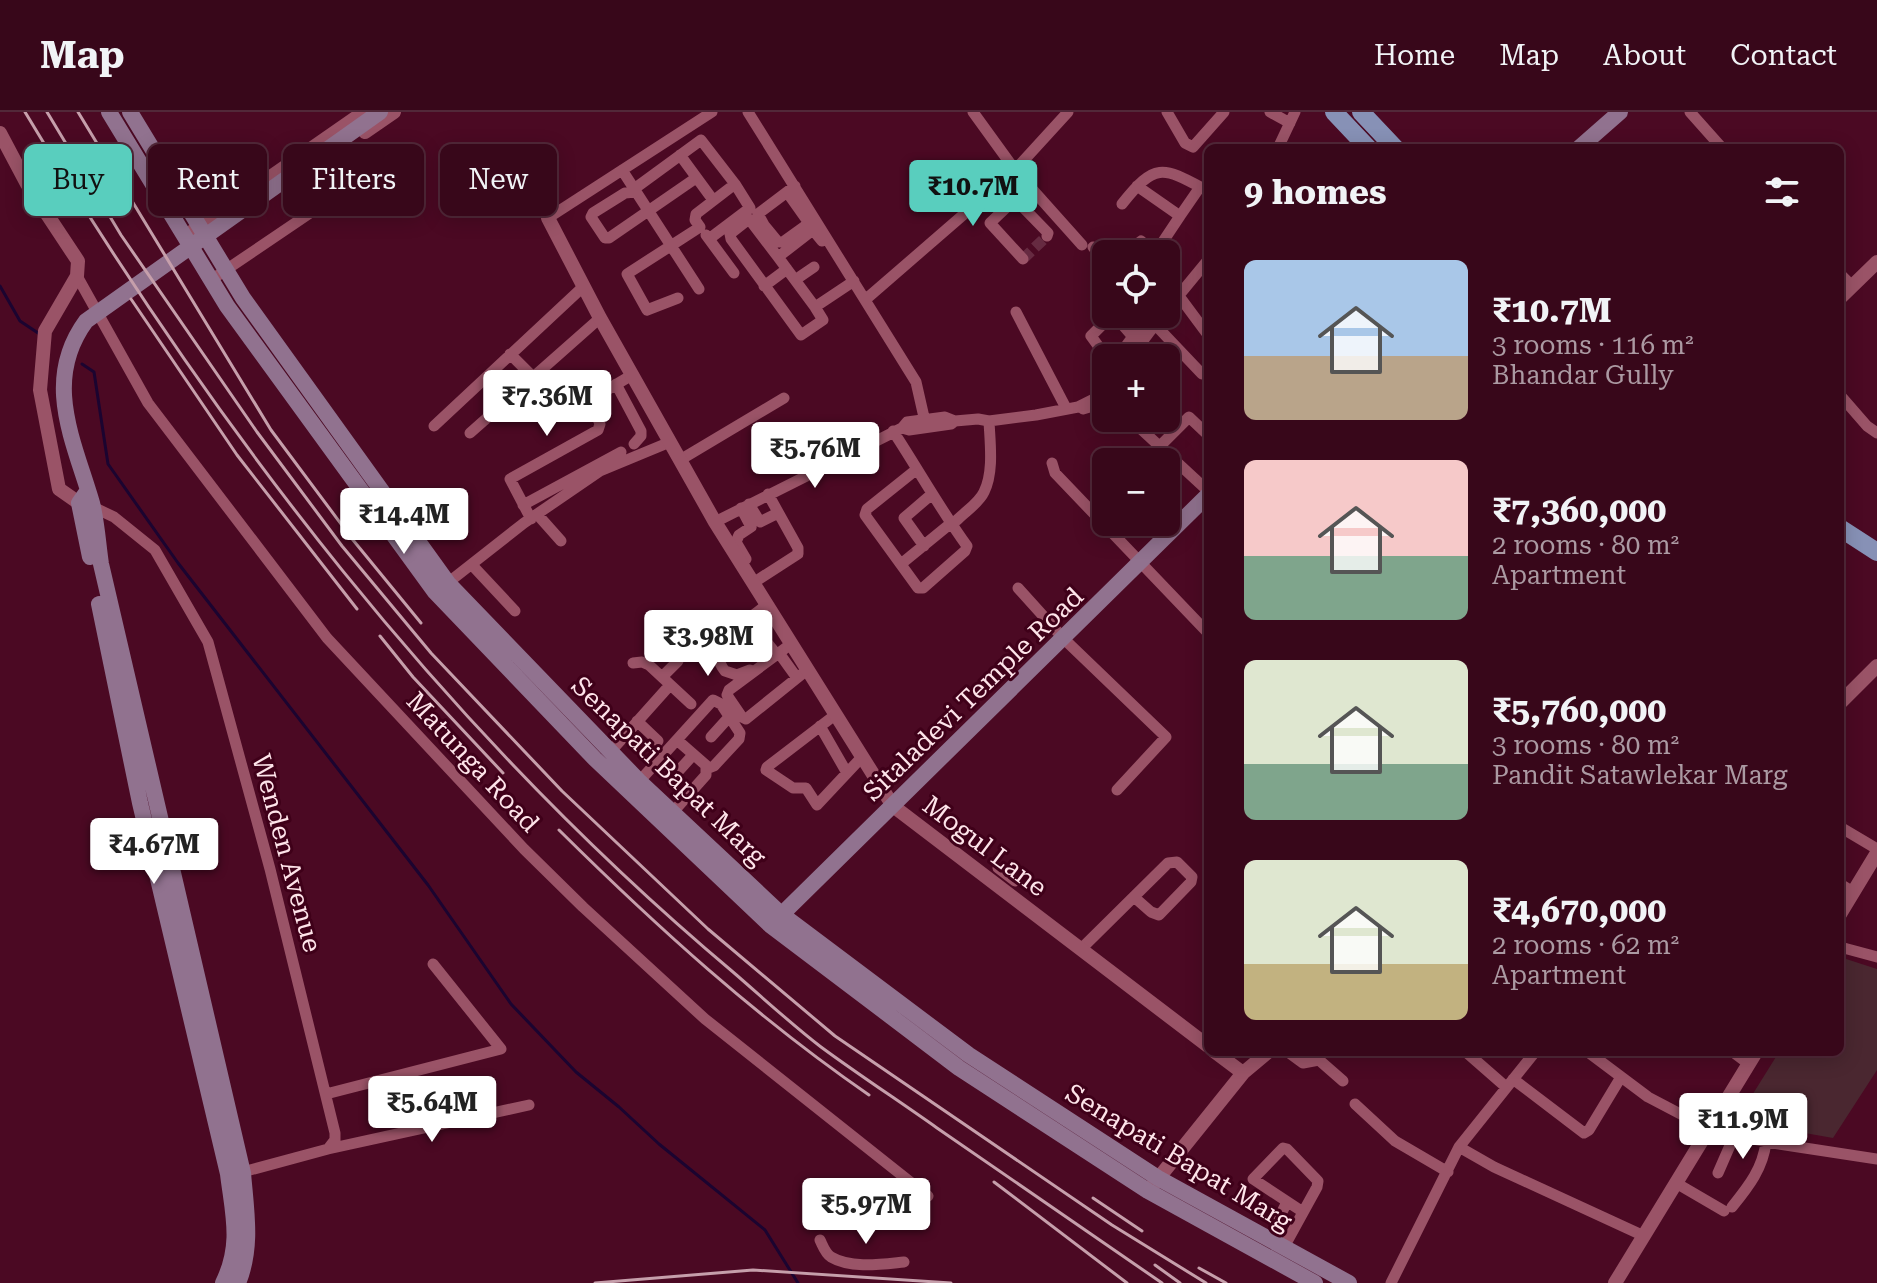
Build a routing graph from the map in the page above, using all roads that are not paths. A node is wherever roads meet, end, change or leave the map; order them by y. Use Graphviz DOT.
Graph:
graph roads {
  1 [pos="364,112"];
  2 [pos="380,112"];
  3 [pos="394,112"];
  4 [pos="712,112"];
  5 [pos="748,112"];
  6 [pos="973,112"];
  7 [pos="1068,112"];
  8 [pos="1167,112"];
  9 [pos="1224,112"];
  10 [pos="1270,112"];
  11 [pos="1334,112"];
  12 [pos="1361,112"];
  13 [pos="1690,112"];
  14 [pos="131,114"];
  15 [pos="1612,115"];
  16 [pos="1292,117"];
  17 [pos="113,118"];
  18 [pos="0,133"];
  19 [pos="149,144"];
  20 [pos="1280,144"];
  21 [pos="1364,144"];
  22 [pos="1391,144"];
  23 [pos="1583,144"];
  24 [pos="1718,144"];
  25 [pos="680,155"];
  26 [pos="622,170"];
  27 [pos="1015,170"];
  28 [pos="148,175"];
  29 [pos="696,178"];
  30 [pos="735,184"];
  31 [pos="1029,186"];
  32 [pos="1137,186"];
  33 [pos="791,189"];
  34 [pos="1204,189"];
  35 [pos="635,190"];
  36 [pos="1015,199"];
  37 [pos="713,200"];
  38 [pos="1122,204"];
  39 [pos="649,211"];
  40 [pos="172,216"];
  41 [pos="193,216"];
  42 [pos="306,216"];
  43 [pos="1180,216"];
  44 [pos="548,218"];
  45 [pos="812,221"];
  46 [pos="700,227"];
  47 [pos="204,234"];
  48 [pos="1047,236"];
  49 [pos="185,237"];
  50 [pos="709,239"];
  51 [pos="1163,240"];
  52 [pos="671,246"];
  53 [pos="1092,251"];
  54 [pos="778,257"];
  55 [pos="1023,259"];
  56 [pos="1877,262"];
  57 [pos="1204,265"];
  58 [pos="814,267"];
  59 [pos="787,269"];
  60 [pos="226,270"];
  61 [pos="734,273"];
  62 [pos="77,276"];
  63 [pos="1844,278"];
  64 [pos="211,280"];
  65 [pos="795,280"];
  66 [pos="851,283"];
  67 [pos="584,286"];
  68 [pos="764,286"];
  69 [pos="1852,286"];
  70 [pos="699,289"];
  71 [pos="1844,294"];
  72 [pos="1180,295"];
  73 [pos="1180,297"];
  74 [pos="678,298"];
  75 [pos="865,300"];
  76 [pos="815,307"];
  77 [pos="1016,312"];
  78 [pos="600,318"];
  79 [pos="1141,328"];
  80 [pos="1143,328"];
  81 [pos="1146,328"];
  82 [pos="1204,330"];
  83 [pos="1143,331"];
  84 [pos="1097,344"];
  85 [pos="1130,344"];
  86 [pos="1137,344"];
  87 [pos="510,354"];
  88 [pos="1204,374"];
  89 [pos="632,375"];
  90 [pos="533,377"];
  91 [pos="616,384"];
  92 [pos="784,398"];
  93 [pos="1844,399"];
  94 [pos="1092,406"];
  95 [pos="1072,408"];
  96 [pos="989,421"];
  97 [pos="925,423"];
  98 [pos="434,426"];
  99 [pos="898,429"];
  100 [pos="1204,431"];
  101 [pos="1146,432"];
  102 [pos="470,433"];
  103 [pos="1877,433"];
  104 [pos="670,442"];
  105 [pos="634,444"];
  106 [pos="1161,445"];
  107 [pos="621,452"];
  108 [pos="680,460"];
  109 [pos="1052,463"];
  110 [pos="917,469"];
  111 [pos="1204,489"];
  112 [pos="768,494"];
  113 [pos="932,494"];
  114 [pos="1204,497"];
  115 [pos="87,500"];
  116 [pos="523,505"];
  117 [pos="740,509"];
  118 [pos="778,513"];
  119 [pos="534,516"];
  120 [pos="715,522"];
  121 [pos="954,522"];
  122 [pos="1844,531"];
  123 [pos="561,541"];
  124 [pos="1844,545"];
  125 [pos="924,546"];
  126 [pos="1877,552"];
  127 [pos="1142,562"];
  128 [pos="901,564"];
  129 [pos="472,565"];
  130 [pos="746,565"];
  131 [pos="1877,566"];
  132 [pos="756,581"];
  133 [pos="442,588"];
  134 [pos="1018,588"];
  135 [pos="766,605"];
  136 [pos="515,611"];
  137 [pos="749,620"];
  138 [pos="1204,629"];
  139 [pos="1064,639"];
  140 [pos="782,646"];
  141 [pos="678,661"];
  142 [pos="633,663"];
  143 [pos="1877,666"];
  144 [pos="802,674"];
  145 [pos="666,681"];
  146 [pos="1844,699"];
  147 [pos="691,704"];
  148 [pos="835,715"];
  149 [pos="730,716"];
  150 [pos="637,721"];
  151 [pos="820,726"];
  152 [pos="579,730"];
  153 [pos="711,737"];
  154 [pos="677,740"];
  155 [pos="658,741"];
  156 [pos="611,751"];
  157 [pos="693,755"];
  158 [pos="862,757"];
  159 [pos="706,767"];
  160 [pos="847,773"];
  161 [pos="673,777"];
  162 [pos="634,786"];
  163 [pos="1117,790"];
  164 [pos="893,806"];
  165 [pos="673,812"];
  166 [pos="1844,830"];
  167 [pos="1877,851"];
  168 [pos="998,868"];
  169 [pos="1015,881"];
  170 [pos="1847,888"];
  171 [pos="1134,897"];
  172 [pos="776,920"];
  173 [pos="1844,948"];
  174 [pos="1081,949"];
  175 [pos="1877,957"];
  176 [pos="433,964"];
  177 [pos="1204,1043"];
  178 [pos="1220,1056"];
  179 [pos="1263,1056"];
  180 [pos="1293,1056"];
  181 [pos="1472,1056"];
  182 [pos="1532,1056"];
  183 [pos="1593,1056"];
  184 [pos="1753,1058"];
  185 [pos="1243,1073"];
  186 [pos="1621,1077"];
  187 [pos="1343,1081"];
  188 [pos="1510,1083"];
  189 [pos="326,1094"];
  190 [pos="1355,1104"];
  191 [pos="529,1105"];
  192 [pos="1709,1129"];
  193 [pos="1735,1134"];
  194 [pos="1766,1142"];
  195 [pos="1459,1147"];
  196 [pos="328,1149"];
  197 [pos="1877,1159"];
  198 [pos="1448,1172"];
  199 [pos="235,1173"];
  200 [pos="1718,1173"];
  201 [pos="1676,1183"];
  202 [pos="1153,1185"];
  203 [pos="1730,1189"];
  204 [pos="1743,1193"];
  205 [pos="928,1196"];
  206 [pos="1287,1202"];
  207 [pos="1303,1212"];
  208 [pos="1279,1234"];
  209 [pos="1644,1236"];
  210 [pos="820,1240"];
  211 [pos="904,1262"];
  212 [pos="229,1282"];
  213 [pos="1315,1283"];
  214 [pos="1349,1283"];
  215 [pos="1391,1283"];
  216 [pos="1615,1283"];
  1 -- 47 [label="street"];
  2 -- 115 [label="main road"];
  3 -- 47 [label="street"];
  4 -- 26 [label="street"];
  5 -- 33 [label="street"];
  6 -- 27 [label="street"];
  7 -- 27 [label="street"];
  8 -- 9 [label="street"];
  10 -- 16 [label="street"];
  11 -- 21 [label="main road"];
  12 -- 22 [label="main road"];
  13 -- 24 [label="street"];
  14 -- 17 [label="main road"];
  14 -- 19 [label="main road, Senapati Bapat Marg"];
  15 -- 23 [label="main road"];
  16 -- 20 [label="street"];
  17 -- 28 [label="main road, Senapati Bapat Marg"];
  18 -- 62 [label="street"];
  25 -- 29 [label="street"];
  25 -- 30 [label="street"];
  25 -- 35 [label="street"];
  26 -- 35 [label="street"];
  26 -- 44 [label="street"];
  27 -- 31 [label="street"];
  27 -- 75 [label="street"];
  29 -- 37 [label="street"];
  29 -- 39 [label="street"];
  30 -- 37 [label="street"];
  30 -- 50 [label="street"];
  31 -- 36 [label="street"];
  31 -- 53 [label="street"];
  32 -- 34 [label="street"];
  32 -- 38 [label="street"];
  32 -- 43 [label="street"];
  33 -- 45 [label="street"];
  33 -- 45 [label="street"];
  34 -- 43 [label="street"];
  35 -- 39 [label="street"];
  35 -- 39 [label="street"];
  36 -- 48 [label="street"];
  36 -- 55 [label="street"];
  37 -- 46 [label="street"];
  39 -- 52 [label="street"];
  40 -- 49 [label="main road, Senapati Bapat Marg"];
  41 -- 47 [label="main road, Senapati Bapat Marg"];
  42 -- 60 [label="street"];
  43 -- 51 [label="street"];
  44 -- 67 [label="street, Mogul Lane"];
  45 -- 66 [label="street"];
  46 -- 50 [label="street"];
  46 -- 52 [label="street"];
  47 -- 49 [label="street"];
  47 -- 60 [label="main road, Senapati Bapat Marg"];
  49 -- 64 [label="main road, Senapati Bapat Marg"];
  50 -- 61 [label="street"];
  52 -- 70 [label="street"];
  52 -- 74 [label="street"];
  54 -- 59 [label="street"];
  54 -- 66 [label="street"];
  54 -- 68 [label="street"];
  56 -- 69 [label="street"];
  57 -- 72 [label="street"];
  58 -- 65 [label="street"];
  59 -- 65 [label="street"];
  59 -- 68 [label="street"];
  60 -- 64 [label="street"];
  60 -- 133 [label="main road, Senapati Bapat Marg"];
  62 -- 115 [label="street"];
  62 -- 205 [label="street, Matunga Road"];
  63 -- 69 [label="street"];
  64 -- 133 [label="main road, Senapati Bapat Marg"];
  65 -- 76 [label="street"];
  66 -- 75 [label="street"];
  66 -- 76 [label="street"];
  67 -- 78 [label="street, Mogul Lane"];
  67 -- 87 [label="street"];
  68 -- 76 [label="street"];
  69 -- 71 [label="street"];
  73 -- 82 [label="street"];
  75 -- 97 [label="street"];
  77 -- 95 [label="street"];
  78 -- 89 [label="street, Mogul Lane"];
  78 -- 90 [label="street"];
  79 -- 83 [label="street"];
  80 -- 83 [label="street"];
  81 -- 83 [label="street"];
  83 -- 84 [label="street"];
  83 -- 85 [label="street"];
  83 -- 86 [label="street"];
  83 -- 88 [label="street"];
  87 -- 90 [label="street"];
  87 -- 98 [label="street"];
  89 -- 91 [label="street"];
  89 -- 104 [label="street, Mogul Lane"];
  90 -- 102 [label="street"];
  91 -- 105 [label="street"];
  91 -- 116 [label="street"];
  92 -- 108 [label="street"];
  93 -- 103 [label="street"];
  94 -- 95 [label="street"];
  95 -- 96 [label="street"];
  96 -- 97 [label="street"];
  96 -- 121 [label="street"];
  97 -- 99 [label="street"];
  99 -- 110 [label="street"];
  99 -- 112 [label="street"];
  100 -- 106 [label="street"];
  101 -- 106 [label="street"];
  104 -- 108 [label="street, Mogul Lane"];
  104 -- 119 [label="street"];
  106 -- 111 [label="street"];
  107 -- 116 [label="street"];
  108 -- 120 [label="street, Mogul Lane"];
  109 -- 127 [label="street"];
  110 -- 113 [label="street"];
  110 -- 128 [label="street"];
  112 -- 117 [label="street"];
  112 -- 118 [label="street"];
  113 -- 121 [label="street"];
  113 -- 125 [label="street"];
  114 -- 127 [label="main road, Sitaladevi Temple Road"];
  115 -- 189 [label="street, Wenden Avenue"];
  115 -- 199 [label="main road"];
  116 -- 119 [label="street"];
  117 -- 118 [label="street"];
  117 -- 120 [label="street"];
  117 -- 130 [label="street"];
  118 -- 132 [label="street"];
  119 -- 123 [label="street"];
  119 -- 129 [label="street"];
  120 -- 130 [label="street, Mogul Lane"];
  121 -- 125 [label="street"];
  121 -- 128 [label="street"];
  122 -- 126 [label="main road"];
  124 -- 131 [label="main road"];
  125 -- 128 [label="street"];
  127 -- 138 [label="street"];
  127 -- 139 [label="main road, Sitaladevi Temple Road"];
  129 -- 133 [label="street"];
  129 -- 136 [label="street"];
  130 -- 132 [label="street, Mogul Lane"];
  132 -- 135 [label="street, Mogul Lane"];
  133 -- 152 [label="main road, Senapati Bapat Marg"];
  134 -- 139 [label="street"];
  135 -- 137 [label="street"];
  135 -- 140 [label="street, Mogul Lane"];
  137 -- 140 [label="street"];
  137 -- 140 [label="street"];
  139 -- 163 [label="street"];
  139 -- 164 [label="main road, Sitaladevi Temple Road"];
  140 -- 144 [label="street, Mogul Lane"];
  140 -- 144 [label="street"];
  141 -- 145 [label="street"];
  142 -- 145 [label="street"];
  143 -- 146 [label="street"];
  144 -- 148 [label="street, Mogul Lane"];
  145 -- 147 [label="street"];
  145 -- 150 [label="street"];
  148 -- 151 [label="street"];
  148 -- 158 [label="street, Mogul Lane"];
  149 -- 153 [label="street"];
  149 -- 154 [label="street"];
  149 -- 159 [label="street"];
  150 -- 155 [label="street"];
  150 -- 156 [label="street"];
  151 -- 160 [label="street"];
  151 -- 160 [label="street"];
  152 -- 156 [label="main road, Senapati Bapat Marg"];
  152 -- 162 [label="main road, Senapati Bapat Marg"];
  154 -- 157 [label="street"];
  154 -- 162 [label="street"];
  156 -- 162 [label="main road, Senapati Bapat Marg"];
  157 -- 159 [label="street"];
  157 -- 161 [label="street"];
  158 -- 160 [label="street"];
  158 -- 164 [label="street, Mogul Lane"];
  159 -- 165 [label="street"];
  162 -- 165 [label="main road, Senapati Bapat Marg"];
  162 -- 172 [label="main road, Senapati Bapat Marg"];
  164 -- 172 [label="main road, Sitaladevi Temple Road"];
  164 -- 174 [label="street, Mogul Lane"];
  165 -- 172 [label="main road, Senapati Bapat Marg"];
  166 -- 167 [label="street"];
  167 -- 170 [label="street"];
  168 -- 169 [label="street"];
  171 -- 171 [label="street"];
  171 -- 174 [label="street"];
  172 -- 202 [label="main road, Senapati Bapat Marg"];
  173 -- 175 [label="street"];
  174 -- 177 [label="street, Mogul Lane"];
  176 -- 189 [label="street"];
  178 -- 185 [label="street"];
  179 -- 185 [label="street"];
  180 -- 187 [label="street"];
  181 -- 188 [label="street"];
  182 -- 188 [label="street"];
  183 -- 186 [label="street"];
  184 -- 192 [label="street"];
  185 -- 202 [label="street"];
  186 -- 188 [label="street"];
  186 -- 192 [label="street"];
  188 -- 195 [label="street"];
  189 -- 196 [label="street, Wenden Avenue"];
  190 -- 198 [label="street"];
  191 -- 196 [label="street"];
  192 -- 193 [label="street"];
  192 -- 201 [label="street"];
  193 -- 194 [label="street"];
  193 -- 200 [label="street"];
  194 -- 197 [label="street"];
  194 -- 204 [label="street"];
  195 -- 198 [label="street"];
  195 -- 209 [label="street"];
  196 -- 199 [label="street"];
  198 -- 215 [label="street"];
  199 -- 212 [label="main road"];
  201 -- 204 [label="street"];
  201 -- 209 [label="street"];
  202 -- 208 [label="main road, Senapati Bapat Marg"];
  202 -- 213 [label="main road, Senapati Bapat Marg"];
  203 -- 204 [label="street"];
  206 -- 207 [label="street"];
  206 -- 207 [label="street"];
  206 -- 208 [label="street"];
  207 -- 208 [label="street"];
  208 -- 214 [label="main road, Senapati Bapat Marg"];
  209 -- 216 [label="street"];
  210 -- 211 [label="street"];
}
